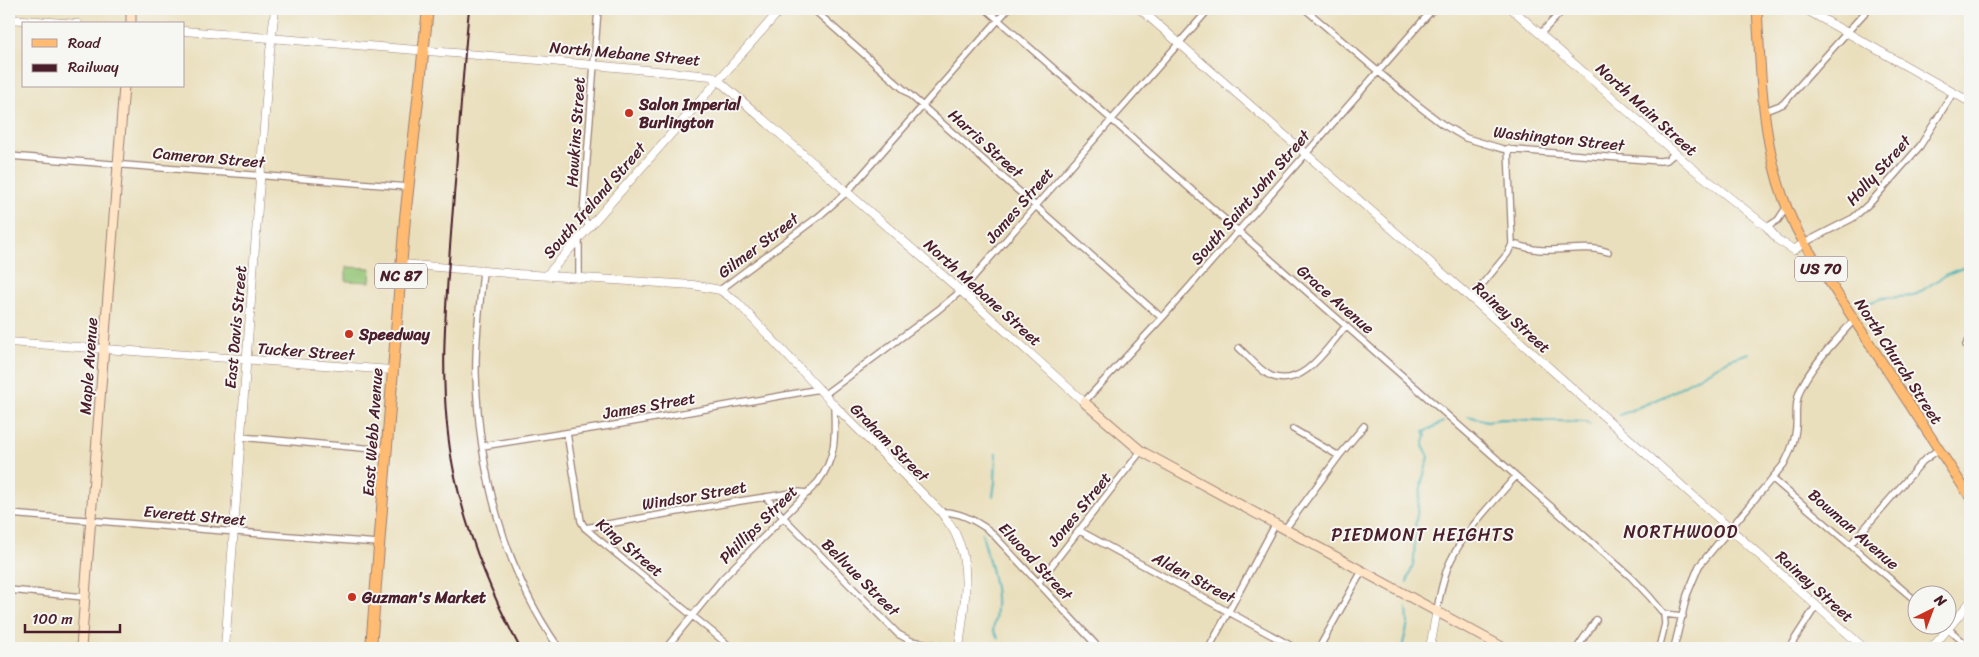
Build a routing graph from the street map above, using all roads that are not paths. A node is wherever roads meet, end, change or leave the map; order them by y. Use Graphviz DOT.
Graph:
graph roads {
  1 [pos="131,9"];
  2 [pos="274,9"];
  3 [pos="428,9"];
  4 [pos="598,9"];
  5 [pos="781,9"];
  6 [pos="813,9"];
  7 [pos="986,9"];
  8 [pos="1008,9"];
  9 [pos="1140,9"];
  10 [pos="1209,9"];
  11 [pos="1306,9"];
  12 [pos="1433,9"];
  13 [pos="1512,9"];
  14 [pos="1564,9"];
  15 [pos="1758,9"];
  16 [pos="1805,9"];
  17 [pos="1868,9"];
  18 [pos="9,19"];
  19 [pos="999,20"];
  20 [pos="50,22"];
  21 [pos="130,22"];
  22 [pos="185,31"];
  23 [pos="1848,32"];
  24 [pos="1541,33"];
  25 [pos="272,38"];
  26 [pos="1179,43"];
  27 [pos="422,50"];
  28 [pos="594,65"];
  29 [pos="1377,71"];
  30 [pos="719,81"];
  31 [pos="124,88"];
  32 [pos="1953,93"];
  33 [pos="1970,102"];
  34 [pos="924,106"];
  35 [pos="1765,111"];
  36 [pos="1112,119"];
  37 [pos="1508,149"];
  38 [pos="1675,153"];
  39 [pos="1306,154"];
  40 [pos="9,156"];
  41 [pos="119,163"];
  42 [pos="261,176"];
  43 [pos="408,187"];
  44 [pos="847,192"];
  45 [pos="1036,206"];
  46 [pos="1786,208"];
  47 [pos="589,226"];
  48 [pos="1767,227"];
  49 [pos="1238,232"];
  50 [pos="579,239"];
  51 [pos="1804,243"];
  52 [pos="1512,244"];
  53 [pos="1608,252"];
  54 [pos="402,264"];
  55 [pos="483,271"];
  56 [pos="547,275"];
  57 [pos="579,277"];
  58 [pos="720,290"];
  59 [pos="961,292"];
  60 [pos="1471,298"];
  61 [pos="1162,318"];
  62 [pos="1854,320"];
  63 [pos="1346,326"];
  64 [pos="1970,339"];
  65 [pos="9,342"];
  66 [pos="1239,348"];
  67 [pos="104,349"];
  68 [pos="1970,352"];
  69 [pos="246,360"];
  70 [pos="392,370"];
  71 [pos="823,391"];
  72 [pos="1084,402"];
  73 [pos="834,405"];
  74 [pos="1364,426"];
  75 [pos="1293,429"];
  76 [pos="568,434"];
  77 [pos="241,437"];
  78 [pos="483,446"];
  79 [pos="1939,449"];
  80 [pos="385,450"];
  81 [pos="1142,451"];
  82 [pos="1339,456"];
  83 [pos="1516,476"];
  84 [pos="1773,478"];
  85 [pos="808,493"];
  86 [pos="766,497"];
  87 [pos="1970,497"];
  88 [pos="941,512"];
  89 [pos="9,514"];
  90 [pos="783,517"];
  91 [pos="92,520"];
  92 [pos="1276,525"];
  93 [pos="585,528"];
  94 [pos="1729,528"];
  95 [pos="1285,529"];
  96 [pos="1080,531"];
  97 [pos="234,532"];
  98 [pos="378,543"];
  99 [pos="1850,545"];
  100 [pos="1362,572"];
  101 [pos="1038,583"];
  102 [pos="9,590"];
  103 [pos="1906,593"];
  104 [pos="84,597"];
  105 [pos="1970,602"];
  106 [pos="1816,606"];
  107 [pos="1437,610"];
  108 [pos="1229,611"];
  109 [pos="1664,614"];
  110 [pos="693,616"];
  111 [pos="1683,616"];
  112 [pos="1956,617"];
  113 [pos="1596,620"];
  114 [pos="1941,634"];
  115 [pos="1954,634"];
  116 [pos="81,648"];
  117 [pos="225,648"];
  118 [pos="371,648"];
  119 [pos="559,648"];
  120 [pos="666,648"];
  121 [pos="732,648"];
  122 [pos="954,648"];
  123 [pos="959,648"];
  124 [pos="1099,648"];
  125 [pos="1209,648"];
  126 [pos="1295,648"];
  127 [pos="1319,648"];
  128 [pos="1430,648"];
  129 [pos="1504,648"];
  130 [pos="1577,648"];
  131 [pos="1659,648"];
  132 [pos="1674,648"];
  133 [pos="1788,648"];
  134 [pos="1864,648"];
  135 [pos="1932,648"];
  136 [pos="1970,648"];
  1 -- 21 [label="main road"];
  2 -- 25 [label="street, East Davis Street"];
  3 -- 27 [label="highway, East Webb Avenue / NC 87"];
  4 -- 28 [label="street, Hawkins Street"];
  5 -- 30 [label="street, South Ireland Street"];
  6 -- 34 [label="street, Harris Street"];
  7 -- 19 [label="street, Grace Avenue"];
  8 -- 19 [label="street, Gilmer Street"];
  9 -- 26 [label="street, Rainey Street"];
  10 -- 26 [label="street, James Street"];
  11 -- 29 [label="street, Washington Street"];
  12 -- 29 [label="street, South Saint John Street"];
  13 -- 24 [label="street, North Main Street"];
  14 -- 24 [label="street"];
  15 -- 35 [label="main road, North Church Street / US 70"];
  16 -- 23 [label="street"];
  17 -- 23 [label="street"];
  18 -- 20 [label="street"];
  19 -- 34 [label="street, Gilmer Street"];
  19 -- 36 [label="street, Grace Avenue"];
  22 -- 25 [label="street, North Mebane Street"];
  23 -- 32 [label="street"];
  23 -- 35 [label="street"];
  24 -- 38 [label="street, North Main Street"];
  25 -- 27 [label="street, North Mebane Street"];
  25 -- 42 [label="street, East Davis Street"];
  26 -- 36 [label="street, James Street"];
  26 -- 39 [label="street, Rainey Street"];
  27 -- 28 [label="street, North Mebane Street"];
  27 -- 43 [label="highway, East Webb Avenue / NC 87"];
  28 -- 30 [label="street, North Mebane Street"];
  28 -- 47 [label="street, Hawkins Street"];
  29 -- 37 [label="street, Washington Street"];
  29 -- 39 [label="street, South Saint John Street"];
  30 -- 44 [label="street, North Mebane Street"];
  30 -- 47 [label="street, South Ireland Street"];
  31 -- 41 [label="main road, Maple Avenue"];
  32 -- 33 [label="street"];
  32 -- 51 [label="street, Holly Street"];
  34 -- 44 [label="street, Gilmer Street"];
  34 -- 45 [label="street, Harris Street"];
  35 -- 46 [label="main road, North Church Street / US 70"];
  36 -- 45 [label="street, James Street"];
  36 -- 49 [label="street, Grace Avenue"];
  37 -- 38 [label="street, Washington Street"];
  37 -- 52 [label="street"];
  38 -- 48 [label="street, North Main Street"];
  39 -- 49 [label="street, South Saint John Street"];
  39 -- 60 [label="street, Rainey Street"];
  40 -- 41 [label="street, Cameron Street"];
  41 -- 42 [label="street, Cameron Street"];
  41 -- 67 [label="main road, Maple Avenue"];
  42 -- 43 [label="street, Cameron Street"];
  42 -- 69 [label="street, East Davis Street"];
  43 -- 54 [label="highway, East Webb Avenue / NC 87"];
  44 -- 58 [label="street, Gilmer Street"];
  44 -- 59 [label="street, North Mebane Street"];
  45 -- 59 [label="street, James Street"];
  45 -- 61 [label="street, Harris Street"];
  46 -- 48 [label="street"];
  46 -- 51 [label="main road, North Church Street / US 70"];
  47 -- 50 [label="street, South Ireland Street"];
  48 -- 51 [label="street, North Main Street"];
  49 -- 61 [label="street, South Saint John Street"];
  49 -- 63 [label="street, Grace Avenue"];
  50 -- 56 [label="street, South Ireland Street"];
  50 -- 57 [label="street"];
  51 -- 62 [label="main road, North Church Street / US 70"];
  52 -- 53 [label="street"];
  52 -- 60 [label="street"];
  54 -- 55 [label="street, Gilmer Street"];
  54 -- 70 [label="highway, East Webb Avenue / NC 87"];
  55 -- 56 [label="street, Gilmer Street"];
  55 -- 78 [label="street"];
  56 -- 57 [label="street, Gilmer Street"];
  57 -- 58 [label="street, Gilmer Street"];
  58 -- 71 [label="street, Graham Street"];
  59 -- 71 [label="street, James Street"];
  59 -- 72 [label="street, North Mebane Street"];
  60 -- 94 [label="street, Rainey Street"];
  61 -- 72 [label="street, South Saint John Street"];
  62 -- 79 [label="main road, North Church Street / US 70"];
  62 -- 84 [label="street"];
  63 -- 66 [label="street"];
  63 -- 83 [label="street, Grace Avenue"];
  64 -- 68 [label="street"];
  65 -- 67 [label="street, Tucker Street"];
  67 -- 69 [label="street, Tucker Street"];
  67 -- 91 [label="main road, Maple Avenue"];
  69 -- 70 [label="street, Tucker Street"];
  69 -- 77 [label="street, East Davis Street"];
  70 -- 80 [label="highway, East Webb Avenue / NC 87"];
  71 -- 73 [label="street, Graham Street"];
  71 -- 76 [label="street, James Street"];
  72 -- 81 [label="main road, North Mebane Street"];
  73 -- 85 [label="street, Phillips Street"];
  73 -- 88 [label="street, Graham Street"];
  74 -- 82 [label="street"];
  75 -- 82 [label="street"];
  76 -- 78 [label="street, James Street"];
  76 -- 93 [label="street, King Street"];
  77 -- 80 [label="street"];
  77 -- 97 [label="street, East Davis Street"];
  78 -- 119 [label="street"];
  79 -- 87 [label="main road, North Church Street / US 70"];
  79 -- 99 [label="street"];
  80 -- 98 [label="highway, East Webb Avenue / NC 87"];
  81 -- 92 [label="main road, North Mebane Street"];
  81 -- 96 [label="street, Jones Street"];
  82 -- 95 [label="street"];
  83 -- 107 [label="street"];
  83 -- 109 [label="street, Grace Avenue"];
  84 -- 94 [label="street"];
  84 -- 99 [label="street, Bowman Avenue"];
  85 -- 86 [label="street, Windsor Street"];
  85 -- 90 [label="street, Phillips Street"];
  86 -- 90 [label="street, Bellvue Street"];
  86 -- 93 [label="street, Windsor Street"];
  88 -- 101 [label="street, Elwood Street"];
  88 -- 123 [label="street, Graham Street"];
  89 -- 91 [label="street, Everett Street"];
  90 -- 110 [label="street, Phillips Street"];
  90 -- 122 [label="street, Bellvue Street"];
  91 -- 97 [label="street, Everett Street"];
  91 -- 104 [label="main road, Maple Avenue"];
  92 -- 95 [label="main road, North Mebane Street"];
  92 -- 108 [label="street"];
  93 -- 110 [label="street, King Street"];
  94 -- 106 [label="street, Rainey Street"];
  94 -- 111 [label="street"];
  95 -- 100 [label="main road, North Mebane Street"];
  96 -- 101 [label="street, Jones Street"];
  96 -- 108 [label="street, Alden Street"];
  97 -- 98 [label="street, Everett Street"];
  97 -- 117 [label="street, East Davis Street"];
  98 -- 118 [label="highway, East Webb Avenue / NC 87"];
  99 -- 103 [label="street, Bowman Avenue"];
  100 -- 107 [label="main road, North Mebane Street"];
  100 -- 127 [label="street"];
  101 -- 124 [label="street, Elwood Street"];
  102 -- 104 [label="street"];
  104 -- 116 [label="main road, Maple Avenue"];
  105 -- 112 [label="street"];
  106 -- 133 [label="street"];
  106 -- 134 [label="street, Rainey Street"];
  107 -- 128 [label="street"];
  107 -- 129 [label="main road, North Mebane Street"];
  108 -- 125 [label="street"];
  108 -- 126 [label="street, Alden Street"];
  109 -- 111 [label="street"];
  109 -- 131 [label="street"];
  110 -- 120 [label="street, Phillips Street"];
  110 -- 121 [label="street, King Street"];
  111 -- 132 [label="street"];
  113 -- 130 [label="street"];
  114 -- 135 [label="street"];
  115 -- 136 [label="street"];
}
